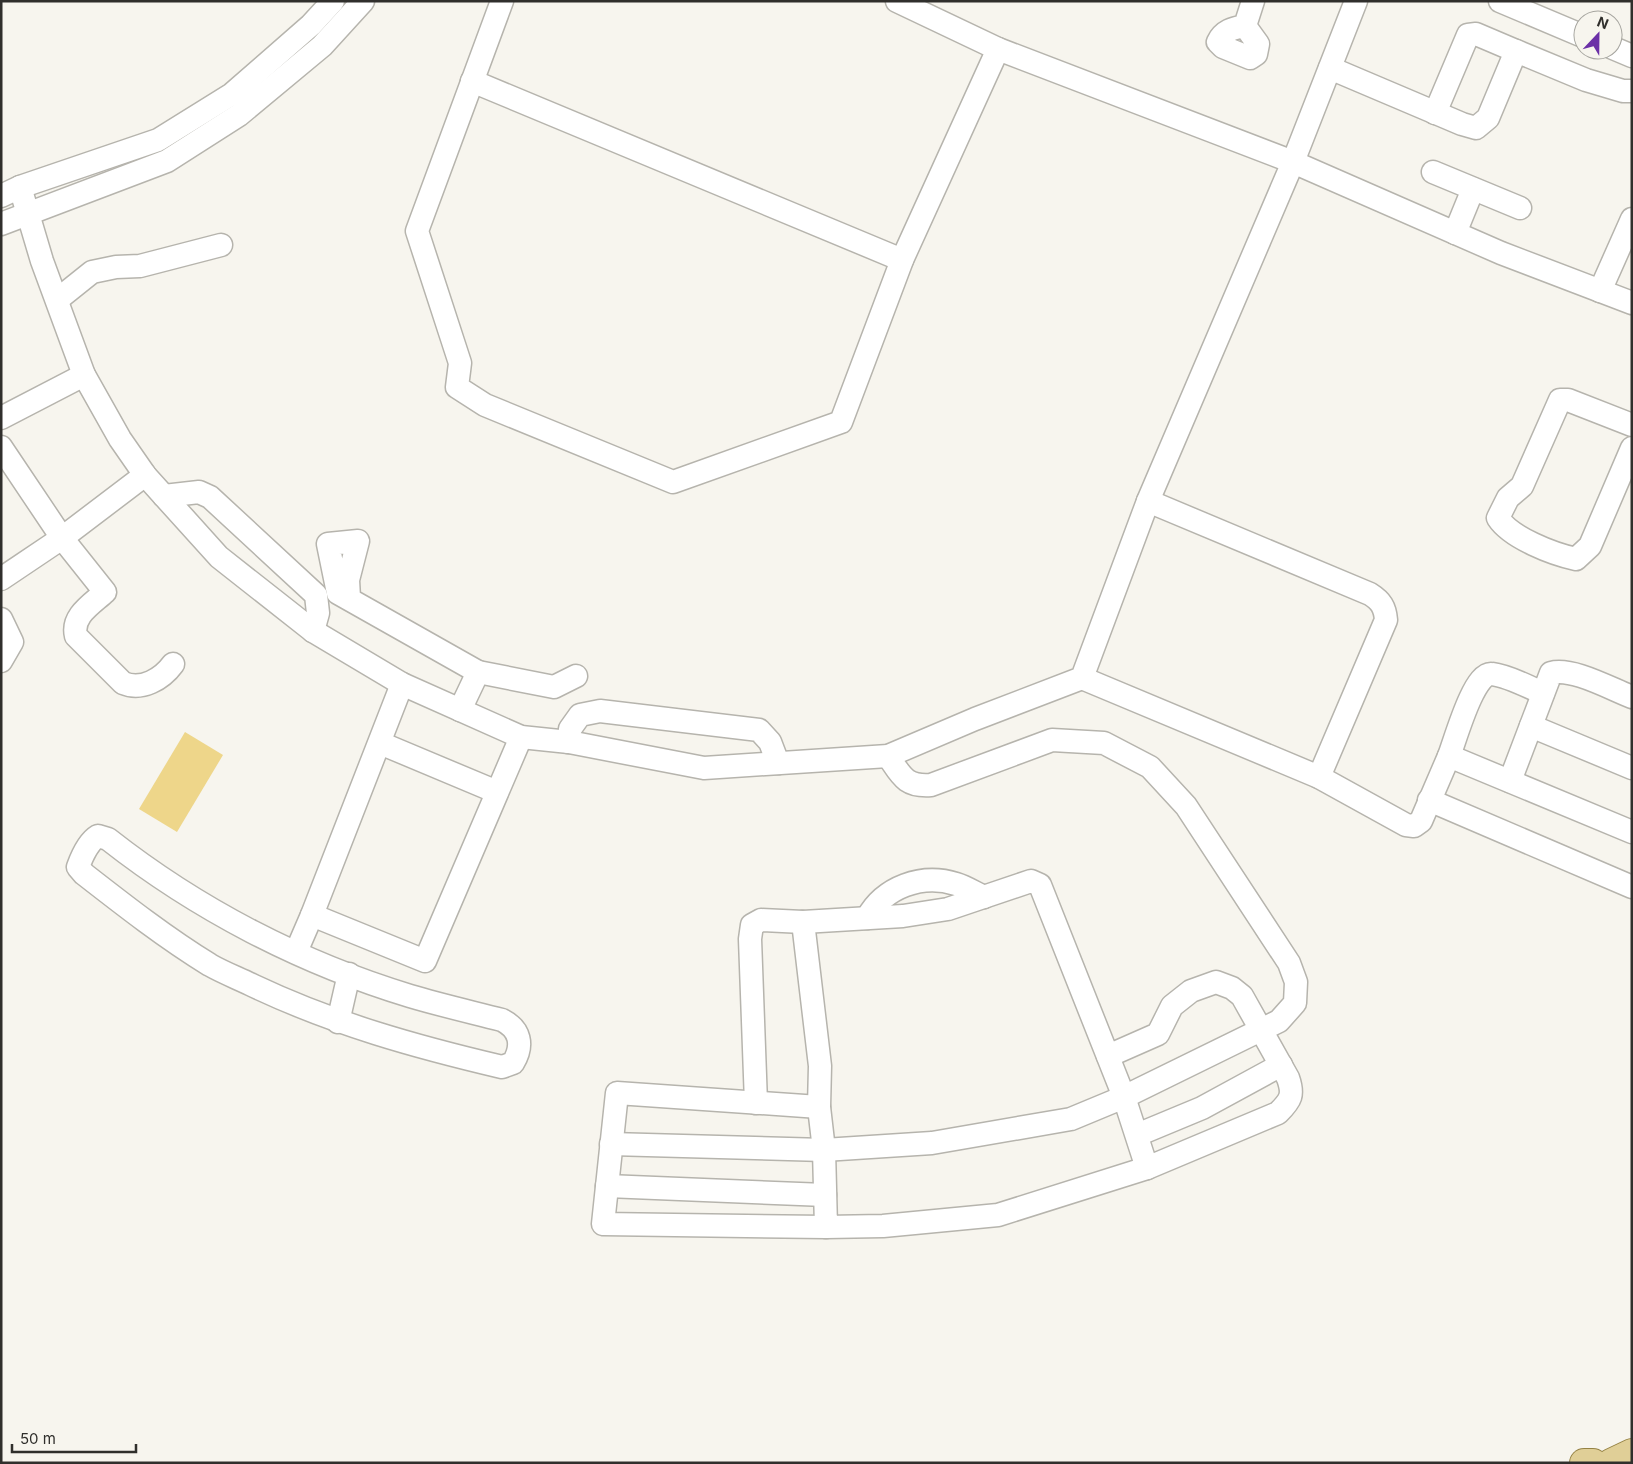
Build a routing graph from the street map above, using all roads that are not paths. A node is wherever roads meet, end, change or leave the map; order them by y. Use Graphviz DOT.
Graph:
graph roads {
  1 [pos="333,1"];
  2 [pos="363,1"];
  3 [pos="502,1"];
  4 [pos="897,1"];
  5 [pos="1253,1"];
  6 [pos="1356,1"];
  7 [pos="1500,1"];
  8 [pos="1245,26"];
  9 [pos="1573,31"];
  10 [pos="1573,35"];
  11 [pos="998,49"];
  12 [pos="1516,51"];
  13 [pos="1552,64"];
  14 [pos="1330,68"];
  15 [pos="472,81"];
  16 [pos="1632,91"];
  17 [pos="1436,113"];
  18 [pos="1293,162"];
  19 [pos="1433,172"];
  20 [pos="1473,189"];
  21 [pos="11,192"];
  22 [pos="1520,208"];
  23 [pos="28,212"];
  24 [pos="1632,218"];
  25 [pos="1,224"];
  26 [pos="1455,233"];
  27 [pos="221,245"];
  28 [pos="902,260"];
  29 [pos="1600,291"];
  30 [pos="56,300"];
  31 [pos="1632,303"];
  32 [pos="84,374"];
  33 [pos="1,418"];
  34 [pos="1632,425"];
  35 [pos="1,447"];
  36 [pos="1632,448"];
  37 [pos="145,475"];
  38 [pos="164,496"];
  39 [pos="1148,501"];
  40 [pos="62,538"];
  41 [pos="1,579"];
  42 [pos="350,598"];
  43 [pos="1,619"];
  44 [pos="313,631"];
  45 [pos="1,661"];
  46 [pos="173,664"];
  47 [pos="478,672"];
  48 [pos="576,676"];
  49 [pos="1082,678"];
  50 [pos="402,684"];
  51 [pos="1544,693"];
  52 [pos="1632,697"];
  53 [pos="460,710"];
  54 [pos="1531,726"];
  55 [pos="521,737"];
  56 [pos="569,742"];
  57 [pos="380,743"];
  58 [pos="888,756"];
  59 [pos="1449,756"];
  60 [pos="778,763"];
  61 [pos="1632,768"];
  62 [pos="1319,777"];
  63 [pos="1510,781"];
  64 [pos="496,792"];
  65 [pos="1429,800"];
  66 [pos="1632,832"];
  67 [pos="1632,887"];
  68 [pos="984,898"];
  69 [pos="312,915"];
  70 [pos="867,918"];
  71 [pos="803,922"];
  72 [pos="296,952"];
  73 [pos="424,961"];
  74 [pos="349,974"];
  75 [pos="409,996"];
  76 [pos="338,1022"];
  77 [pos="1262,1029"];
  78 [pos="1108,1056"];
  79 [pos="1281,1065"];
  80 [pos="1124,1097"];
  81 [pos="756,1103"];
  82 [pos="819,1107"];
  83 [pos="1137,1135"];
  84 [pos="612,1144"];
  85 [pos="824,1150"];
  86 [pos="1147,1168"];
  87 [pos="607,1186"];
  88 [pos="825,1195"];
  89 [pos="826,1227"];
  90 [pos="1632,1453"];
  91 [pos="1584,1463"];
  92 [pos="1593,1463"];
  93 [pos="1611,1463"];
  1 -- 21 [label="street"];
  2 -- 23 [label="street"];
  3 -- 15 [label="street"];
  4 -- 11 [label="street"];
  5 -- 8 [label="street"];
  6 -- 14 [label="street"];
  7 -- 9 [label="street"];
  10 -- 13 [label="street"];
  11 -- 18 [label="street"];
  11 -- 28 [label="street"];
  12 -- 13 [label="street"];
  12 -- 17 [label="street"];
  12 -- 17 [label="street"];
  13 -- 16 [label="street"];
  14 -- 17 [label="street"];
  14 -- 18 [label="street"];
  15 -- 28 [label="street"];
  15 -- 28 [label="street"];
  18 -- 26 [label="street"];
  18 -- 39 [label="street"];
  19 -- 20 [label="street"];
  20 -- 22 [label="street"];
  20 -- 26 [label="street"];
  21 -- 23 [label="street"];
  23 -- 25 [label="street"];
  23 -- 30 [label="street"];
  24 -- 29 [label="street"];
  26 -- 29 [label="street"];
  27 -- 30 [label="street"];
  29 -- 31 [label="street"];
  30 -- 32 [label="street"];
  32 -- 33 [label="street"];
  32 -- 37 [label="street"];
  34 -- 36 [label="street"];
  35 -- 40 [label="street"];
  37 -- 38 [label="street"];
  37 -- 40 [label="street"];
  38 -- 44 [label="street"];
  38 -- 44 [label="street"];
  39 -- 49 [label="street"];
  39 -- 62 [label="street"];
  40 -- 41 [label="street"];
  40 -- 46 [label="street"];
  42 -- 42 [label="street"];
  42 -- 47 [label="street"];
  43 -- 45 [label="street"];
  44 -- 50 [label="street"];
  47 -- 48 [label="street"];
  47 -- 53 [label="street"];
  49 -- 58 [label="street"];
  49 -- 62 [label="street"];
  50 -- 53 [label="street"];
  50 -- 57 [label="street"];
  51 -- 52 [label="street"];
  51 -- 54 [label="street"];
  51 -- 59 [label="street"];
  53 -- 55 [label="street"];
  54 -- 61 [label="street"];
  54 -- 63 [label="street"];
  55 -- 56 [label="street"];
  55 -- 64 [label="street"];
  56 -- 60 [label="street"];
  56 -- 60 [label="street"];
  57 -- 64 [label="street"];
  57 -- 69 [label="street"];
  58 -- 60 [label="street"];
  58 -- 77 [label="street"];
  59 -- 63 [label="street"];
  59 -- 65 [label="street"];
  62 -- 65 [label="street"];
  63 -- 66 [label="street"];
  64 -- 73 [label="street"];
  65 -- 67 [label="street"];
  68 -- 70 [label="street"];
  68 -- 70 [label="street"];
  68 -- 78 [label="street"];
  69 -- 72 [label="street"];
  69 -- 73 [label="street"];
  70 -- 71 [label="street"];
  71 -- 81 [label="street"];
  71 -- 82 [label="street"];
  72 -- 74 [label="street"];
  72 -- 76 [label="street"];
  73 -- 75 [label="street"];
  74 -- 75 [label="street"];
  74 -- 76 [label="street"];
  75 -- 76 [label="street"];
  77 -- 78 [label="street"];
  77 -- 79 [label="street"];
  77 -- 80 [label="street"];
  78 -- 80 [label="street"];
  79 -- 83 [label="street"];
  79 -- 86 [label="street"];
  80 -- 83 [label="street"];
  80 -- 85 [label="street"];
  81 -- 82 [label="street"];
  81 -- 84 [label="street"];
  82 -- 85 [label="street"];
  83 -- 86 [label="street"];
  84 -- 85 [label="street"];
  84 -- 87 [label="street"];
  85 -- 88 [label="street"];
  86 -- 89 [label="street"];
  87 -- 88 [label="street"];
  87 -- 89 [label="street"];
  88 -- 89 [label="street"];
  90 -- 93 [label="main road"];
  91 -- 92 [label="main road"];
}
